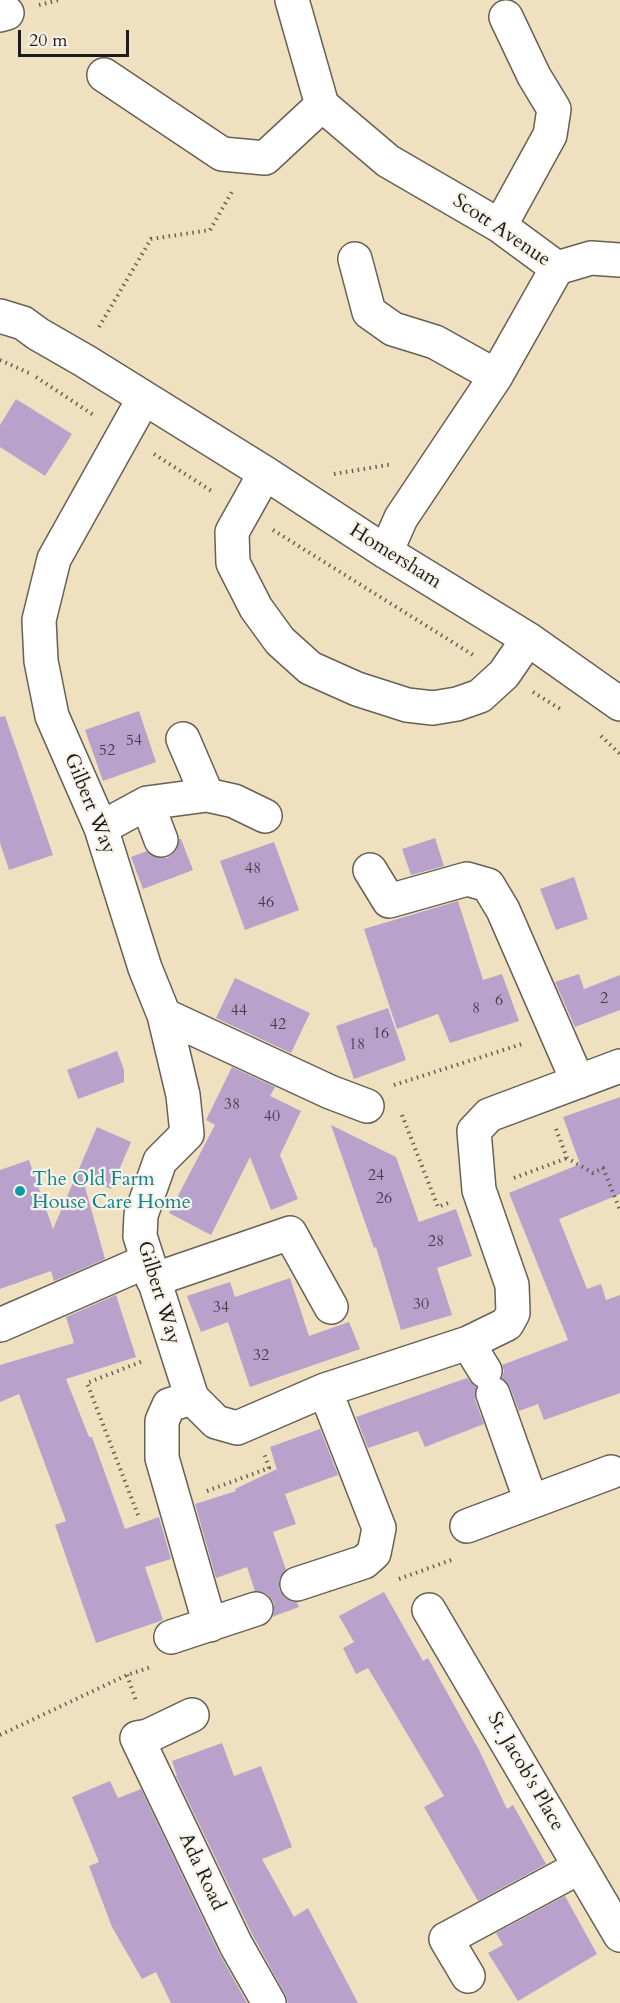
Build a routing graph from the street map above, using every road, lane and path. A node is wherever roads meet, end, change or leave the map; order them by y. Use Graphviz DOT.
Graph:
graph roads {
  1 [pos="292,0"];
  2 [pos="506,17"];
  3 [pos="104,75"];
  4 [pos="322,105"];
  5 [pos="265,158"];
  6 [pos="500,226"];
  7 [pos="355,259"];
  8 [pos="620,260"];
  9 [pos="556,268"];
  10 [pos="0,316"];
  11 [pos="0,360"];
  12 [pos="85,361"];
  13 [pos="496,376"];
  14 [pos="144,398"];
  15 [pos="125,435"];
  16 [pos="434,469"];
  17 [pos="265,473"];
  18 [pos="334,474"];
  19 [pos="242,511"];
  20 [pos="386,552"];
  21 [pos="528,639"];
  22 [pos="504,674"];
  23 [pos="620,704"];
  24 [pos="565,712"];
  25 [pos="596,731"];
  26 [pos="183,739"];
  27 [pos="620,754"];
  28 [pos="207,795"];
  29 [pos="147,803"];
  30 [pos="265,816"];
  31 [pos="101,828"];
  32 [pos="161,840"];
  33 [pos="370,870"];
  34 [pos="164,1015"];
  35 [pos="620,1066"];
  36 [pos="578,1082"];
  37 [pos="544,1094"];
  38 [pos="367,1106"];
  39 [pos="567,1158"];
  40 [pos="479,1190"];
  41 [pos="620,1210"];
  42 [pos="150,1271"];
  43 [pos="331,1308"];
  44 [pos="0,1325"];
  45 [pos="468,1343"];
  46 [pos="325,1390"];
  47 [pos="192,1398"];
  48 [pos="611,1472"];
  49 [pos="531,1501"];
  50 [pos="467,1526"];
  51 [pos="297,1584"];
  52 [pos="256,1609"];
  53 [pos="429,1610"];
  54 [pos="210,1625"];
  55 [pos="171,1637"];
  56 [pos="192,1715"];
  57 [pos="580,1867"];
  58 [pos="620,1935"];
  59 [pos="468,1977"];
  60 [pos="269,2003"];
  1 -- 4 [label="street"];
  2 -- 6 [label="street"];
  3 -- 5 [label="street"];
  4 -- 5 [label="street"];
  4 -- 6 [label="street, Scott Avenue"];
  5 -- 12 [label="path"];
  6 -- 9 [label="street, Scott Avenue"];
  7 -- 13 [label="street"];
  8 -- 9 [label="street"];
  9 -- 13 [label="street, Scott Avenue"];
  10 -- 12 [label="street, Homersham"];
  11 -- 15 [label="path"];
  12 -- 14 [label="street, Homersham"];
  13 -- 16 [label="street, Scott Avenue"];
  14 -- 15 [label="street, Gilbert Way"];
  14 -- 17 [label="street, Homersham"];
  15 -- 19 [label="path"];
  15 -- 31 [label="street, Gilbert Way"];
  16 -- 18 [label="path"];
  16 -- 20 [label="street, Scott Avenue"];
  17 -- 19 [label="street"];
  17 -- 20 [label="street, Homersham"];
  19 -- 22 [label="path"];
  19 -- 22 [label="street"];
  20 -- 21 [label="street, Homersham"];
  21 -- 22 [label="street"];
  21 -- 23 [label="street, Homersham"];
  22 -- 24 [label="path"];
  25 -- 27 [label="path"];
  26 -- 28 [label="street"];
  28 -- 29 [label="street"];
  28 -- 30 [label="street"];
  29 -- 31 [label="street"];
  29 -- 32 [label="street"];
  31 -- 34 [label="street, Gilbert Way"];
  33 -- 36 [label="street"];
  34 -- 38 [label="street"];
  34 -- 42 [label="street, Gilbert Way"];
  35 -- 36 [label="street, Gilbert Way"];
  36 -- 37 [label="street, Gilbert Way"];
  37 -- 39 [label="path"];
  37 -- 40 [label="street, Gilbert Way"];
  39 -- 40 [label="path"];
  39 -- 41 [label="path"];
  40 -- 45 [label="street, Gilbert Way"];
  42 -- 43 [label="street"];
  42 -- 44 [label="street"];
  42 -- 47 [label="street, Gilbert Way"];
  45 -- 46 [label="street, Gilbert Way"];
  45 -- 49 [label="street"];
  46 -- 47 [label="street, Gilbert Way"];
  46 -- 51 [label="street"];
  47 -- 54 [label="street"];
  48 -- 49 [label="street"];
  49 -- 50 [label="street"];
  52 -- 54 [label="street"];
  53 -- 57 [label="street, St. Jacob's Place"];
  54 -- 55 [label="street"];
  56 -- 60 [label="street, Ada Road"];
  57 -- 58 [label="street, St. Jacob's Place"];
  57 -- 59 [label="street"];
}
